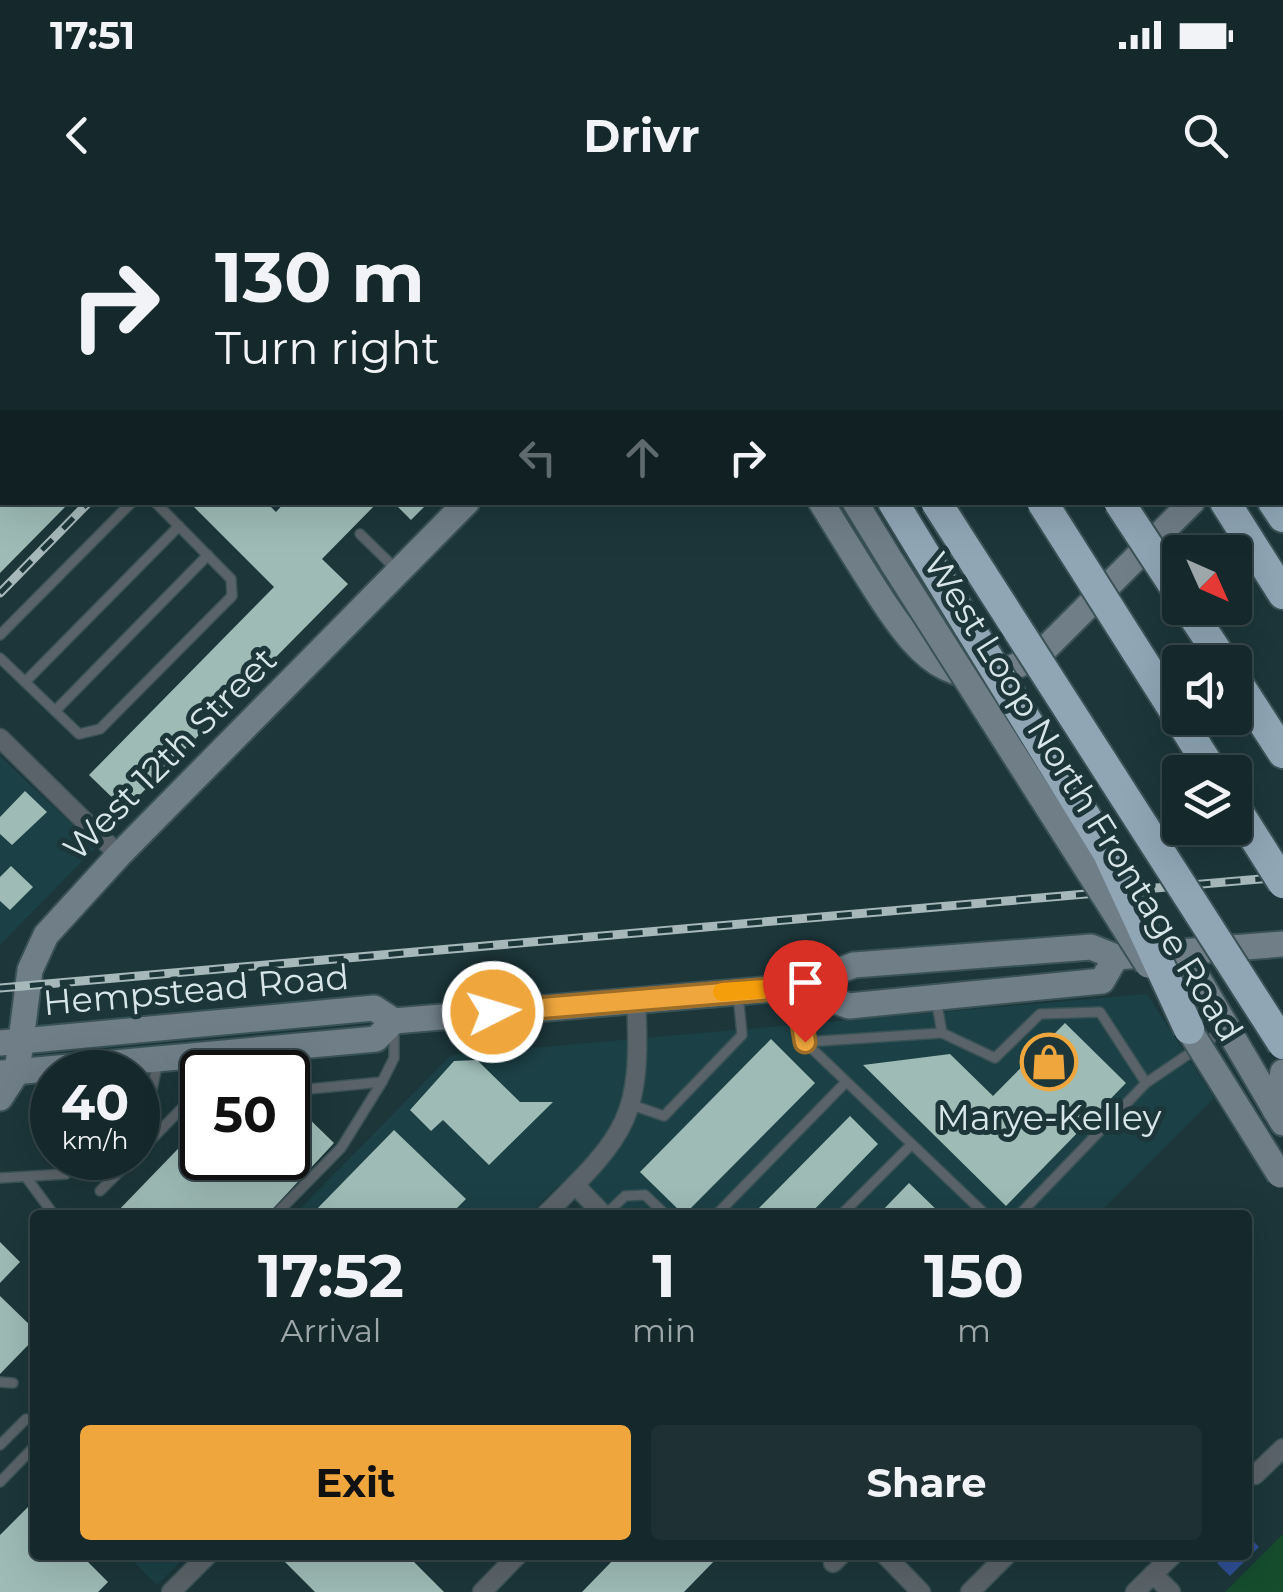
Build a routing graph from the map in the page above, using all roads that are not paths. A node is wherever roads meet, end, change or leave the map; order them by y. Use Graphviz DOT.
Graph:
graph roads {
  1 [pos="129,505"];
  2 [pos="158,505"];
  3 [pos="464,505"];
  4 [pos="823,505"];
  5 [pos="858,505"];
  6 [pos="895,505"];
  7 [pos="938,505"];
  8 [pos="1044,505"];
  9 [pos="1122,505"];
  10 [pos="1189,505"];
  11 [pos="1227,505"];
  12 [pos="179,526"];
  13 [pos="360,534"];
  14 [pos="208,556"];
  15 [pos="1162,567"];
  16 [pos="400,572"];
  17 [pos="1283,594"];
  18 [pos="0,635"];
  19 [pos="0,658"];
  20 [pos="25,682"];
  21 [pos="1252,706"];
  22 [pos="54,711"];
  23 [pos="0,738"];
  24 [pos="1283,753"];
  25 [pos="1202,755"];
  26 [pos="1252,834"];
  27 [pos="118,855"];
  28 [pos="1283,882"];
  29 [pos="1283,944"];
  30 [pos="1182,951"];
  31 [pos="1116,958"];
  32 [pos="1039,986"];
  33 [pos="796,987"];
  34 [pos="738,990"];
  35 [pos="936,997"];
  36 [pos="636,1000"];
  37 [pos="1040,1014"];
  38 [pos="394,1021"];
  39 [pos="1189,1028"];
  40 [pos="1227,1028"];
  41 [pos="942,1033"];
  42 [pos="11,1042"];
  43 [pos="805,1042"];
  44 [pos="1283,1044"];
  45 [pos="264,1050"];
  46 [pos="8,1072"];
  47 [pos="1283,1072"];
  48 [pos="382,1082"];
  49 [pos="846,1082"];
  50 [pos="1146,1083"];
  51 [pos="310,1088"];
  52 [pos="0,1098"];
  53 [pos="632,1105"];
  54 [pos="180,1114"];
  55 [pos="1279,1116"];
  56 [pos="160,1132"];
  57 [pos="911,1145"];
  58 [pos="26,1177"];
  59 [pos="30,1177"];
  60 [pos="0,1178"];
  61 [pos="111,1180"];
  62 [pos="1283,1180"];
  63 [pos="575,1185"];
  64 [pos="100,1191"];
  65 [pos="50,1210"];
  66 [pos="280,1210"];
  67 [pos="550,1210"];
  68 [pos="599,1210"];
  69 [pos="610,1210"];
  70 [pos="661,1210"];
  71 [pos="721,1210"];
  72 [pos="846,1210"];
  73 [pos="981,1210"];
  74 [pos="1024,1210"];
  75 [pos="0,1382"];
  76 [pos="13,1383"];
  77 [pos="26,1419"];
  78 [pos="0,1446"];
  79 [pos="1283,1448"];
  80 [pos="30,1451"];
  81 [pos="1252,1473"];
  82 [pos="0,1482"];
  83 [pos="203,1560"];
  84 [pos="513,1560"];
  85 [pos="890,1560"];
  86 [pos="1002,1560"];
  87 [pos="1167,1560"];
  88 [pos="1153,1574"];
  89 [pos="1137,1591"];
  90 [pos="171,1592"];
  91 [pos="482,1592"];
  92 [pos="921,1592"];
  93 [pos="970,1592"];
  94 [pos="1171,1592"];
  1 -- 18 [label="lane"];
  2 -- 12 [label="lane"];
  3 -- 16 [label="main road, West 12th Street"];
  4 -- 10 [label="main road"];
  5 -- 39 [label="main road, West Loop North Frontage Road, bridge"];
  6 -- 39 [label="highway, bridge"];
  7 -- 44 [label="highway, bridge"];
  8 -- 25 [label="highway, bridge"];
  9 -- 15 [label="highway, bridge"];
  11 -- 17 [label="highway"];
  12 -- 14 [label="lane"];
  12 -- 20 [label="lane"];
  13 -- 16 [label="lane"];
  14 -- 22 [label="lane"];
  14 -- 22 [label="lane"];
  16 -- 27 [label="main road, West 12th Street"];
  19 -- 20 [label="lane"];
  20 -- 22 [label="lane"];
  21 -- 24 [label="highway"];
  23 -- 27 [label="street"];
  26 -- 28 [label="highway, bridge"];
  27 -- 42 [label="main road, West 12th Street"];
  29 -- 30 [label="main road, Hempstead Road"];
  30 -- 31 [label="main road, Hempstead Road"];
  30 -- 40 [label="main road"];
  31 -- 32 [label="main road, Hempstead Road"];
  31 -- 33 [label="main road, Hempstead Road"];
  32 -- 35 [label="main road, Hempstead Road"];
  32 -- 37 [label="lane"];
  33 -- 34 [label="main road, Hempstead Road"];
  33 -- 35 [label="main road, Hempstead Road"];
  33 -- 43 [label="lane"];
  34 -- 36 [label="main road, Hempstead Road"];
  34 -- 53 [label="lane"];
  35 -- 41 [label="lane"];
  36 -- 38 [label="main road, Hempstead Road"];
  36 -- 53 [label="street"];
  37 -- 41 [label="lane"];
  37 -- 50 [label="lane"];
  38 -- 42 [label="main road, Hempstead Road"];
  38 -- 45 [label="main road, Hempstead Road"];
  38 -- 48 [label="lane"];
  39 -- 62 [label="main road, West Loop North Frontage Road, bridge"];
  40 -- 50 [label="lane"];
  40 -- 55 [label="main road"];
  41 -- 43 [label="lane"];
  42 -- 46 [label="main road, West 12th Street"];
  43 -- 49 [label="lane"];
  46 -- 52 [label="main road, West 12th Street"];
  47 -- 55 [label="main road"];
  48 -- 51 [label="lane"];
  48 -- 66 [label="lane"];
  49 -- 57 [label="lane"];
  49 -- 71 [label="lane"];
  50 -- 74 [label="lane"];
  53 -- 63 [label="street"];
  54 -- 56 [label="lane"];
  57 -- 72 [label="lane"];
  57 -- 73 [label="lane"];
  58 -- 59 [label="lane"];
  58 -- 60 [label="lane"];
  58 -- 65 [label="lane"];
  61 -- 64 [label="lane"];
  63 -- 67 [label="street"];
  63 -- 68 [label="street"];
  69 -- 70 [label="lane"];
  75 -- 76 [label="lane"];
  77 -- 78 [label="lane"];
  79 -- 81 [label="street"];
  80 -- 82 [label="lane"];
  83 -- 90 [label="street"];
  84 -- 91 [label="street"];
  85 -- 92 [label="street"];
  86 -- 93 [label="street"];
  87 -- 88 [label="street"];
  88 -- 89 [label="street"];
  88 -- 94 [label="street"];
}
